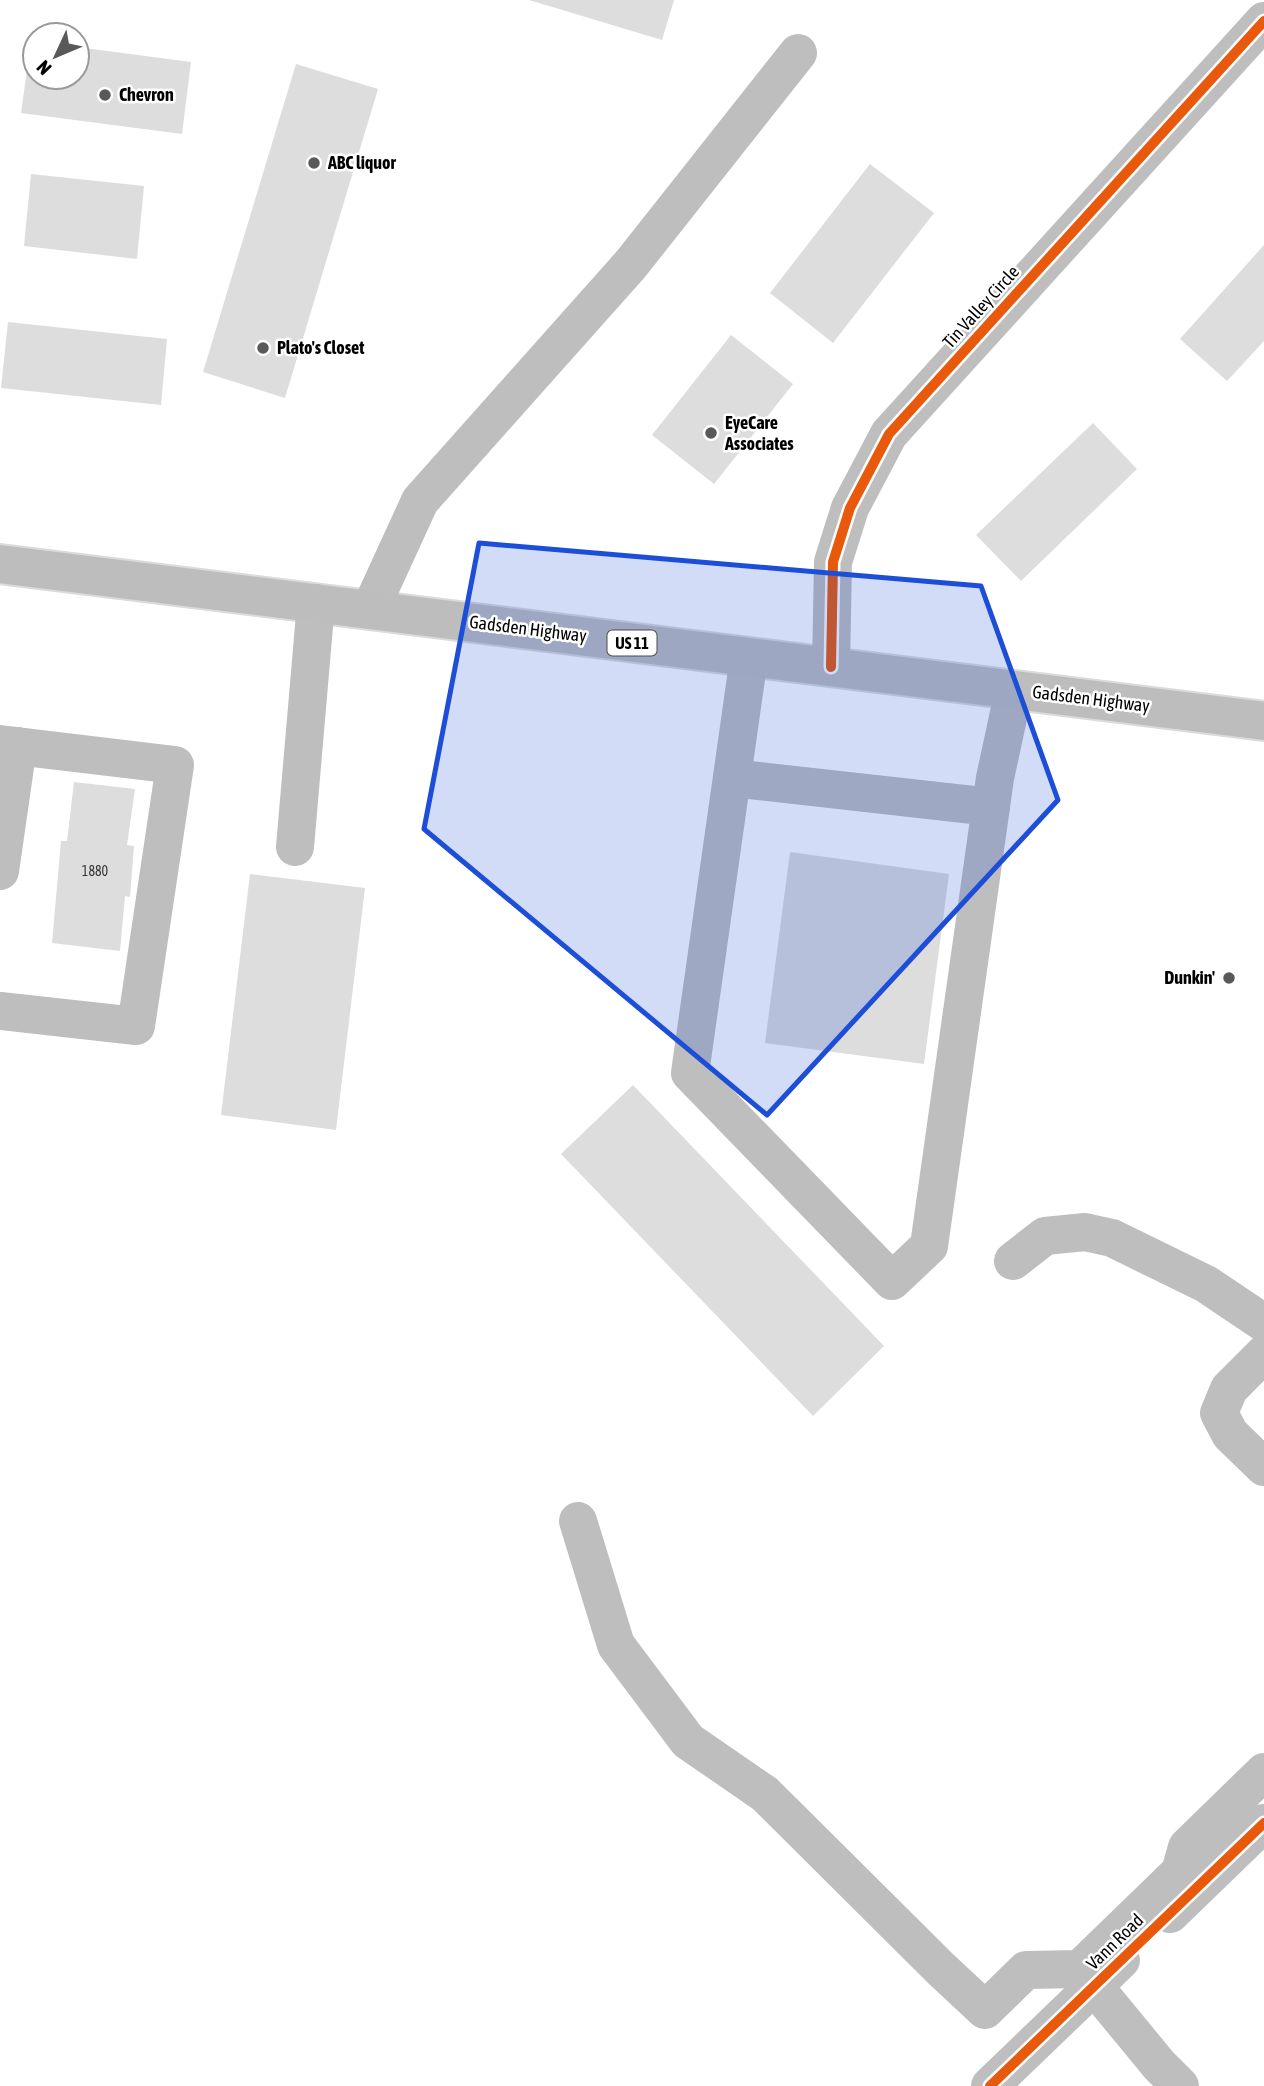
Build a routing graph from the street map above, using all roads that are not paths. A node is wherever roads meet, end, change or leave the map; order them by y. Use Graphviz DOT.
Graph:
graph roads {
  1 [pos="1264,21"];
  2 [pos="798,53"];
  3 [pos="0,564"];
  4 [pos="316,603"];
  5 [pos="370,610"];
  6 [pos="749,657"];
  7 [pos="831,667"];
  8 [pos="1014,690"];
  9 [pos="1264,721"];
  10 [pos="9,745"];
  11 [pos="732,778"];
  12 [pos="991,807"];
  13 [pos="295,847"];
  14 [pos="0,871"];
  15 [pos="0,1011"];
  16 [pos="1013,1262"];
  17 [pos="1264,1323"];
  18 [pos="1264,1354"];
  19 [pos="1264,1467"];
  20 [pos="578,1521"];
  21 [pos="1264,1772"];
  22 [pos="1264,1823"];
  23 [pos="1088,1977"];
  24 [pos="1158,2079"];
  25 [pos="990,2086"];
  1 -- 7 [label="street, Tin Valley Circle"];
  2 -- 5 [label="street"];
  3 -- 4 [label="main road, Gadsden Highway / US 11"];
  4 -- 5 [label="main road, Gadsden Highway / US 11"];
  4 -- 13 [label="street"];
  5 -- 6 [label="main road, Gadsden Highway / US 11"];
  6 -- 7 [label="main road, Gadsden Highway / US 11"];
  6 -- 11 [label="street"];
  7 -- 8 [label="main road, Gadsden Highway / US 11"];
  8 -- 9 [label="main road, Gadsden Highway / US 11"];
  8 -- 12 [label="street"];
  10 -- 14 [label="street"];
  10 -- 15 [label="street"];
  11 -- 12 [label="street"];
  11 -- 12 [label="street"];
  16 -- 17 [label="street"];
  18 -- 19 [label="street"];
  20 -- 23 [label="street"];
  21 -- 23 [label="street"];
  22 -- 23 [label="street, Vann Road"];
  23 -- 24 [label="street"];
  23 -- 25 [label="street, Vann Road"];
}
